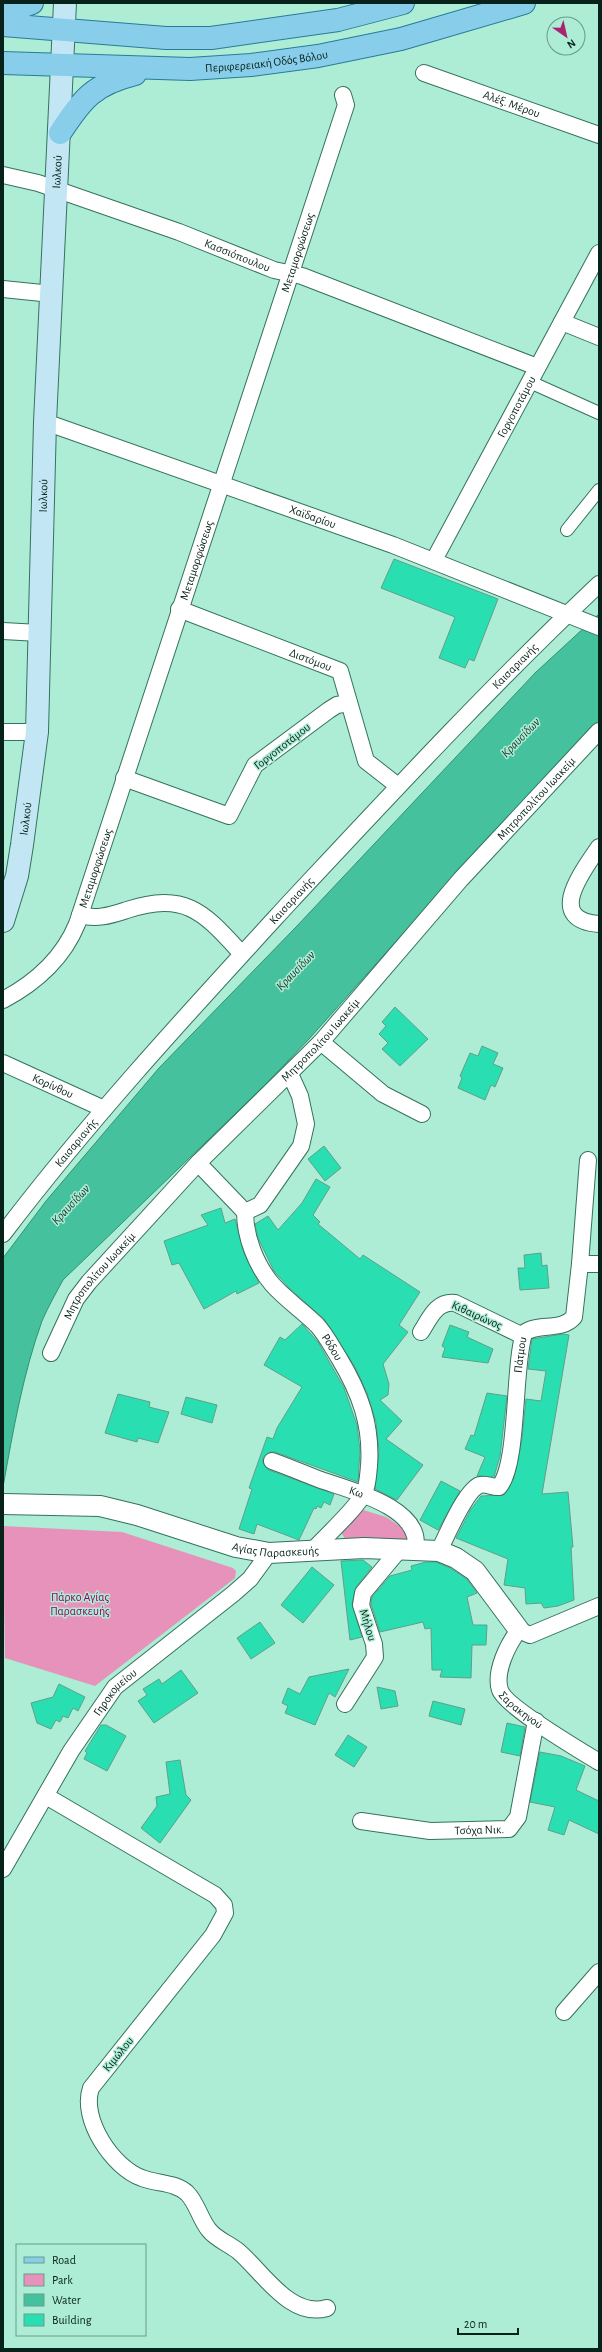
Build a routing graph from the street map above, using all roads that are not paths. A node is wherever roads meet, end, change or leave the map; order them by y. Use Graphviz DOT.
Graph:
graph roads {
  1 [pos="32,3"];
  2 [pos="65,3"];
  3 [pos="403,3"];
  4 [pos="524,3"];
  5 [pos="3,14"];
  6 [pos="3,25"];
  7 [pos="64,31"];
  8 [pos="3,63"];
  9 [pos="62,66"];
  10 [pos="148,69"];
  11 [pos="424,73"];
  12 [pos="343,95"];
  13 [pos="60,133"];
  14 [pos="599,135"];
  15 [pos="3,175"];
  16 [pos="58,190"];
  17 [pos="599,253"];
  18 [pos="290,274"];
  19 [pos="3,290"];
  20 [pos="52,294"];
  21 [pos="562,322"];
  22 [pos="599,337"];
  23 [pos="537,367"];
  24 [pos="530,382"];
  25 [pos="599,414"];
  26 [pos="45,422"];
  27 [pos="220,483"];
  28 [pos="599,490"];
  29 [pos="567,530"];
  30 [pos="434,560"];
  31 [pos="599,584"];
  32 [pos="179,609"];
  33 [pos="573,616"];
  34 [pos="599,627"];
  35 [pos="3,631"];
  36 [pos="40,633"];
  37 [pos="349,703"];
  38 [pos="599,731"];
  39 [pos="3,732"];
  40 [pos="37,732"];
  41 [pos="124,778"];
  42 [pos="398,786"];
  43 [pos="599,847"];
  44 [pos="80,916"];
  45 [pos="3,921"];
  46 [pos="599,924"];
  47 [pos="242,954"];
  48 [pos="3,1000"];
  49 [pos="321,1042"];
  50 [pos="3,1062"];
  51 [pos="290,1074"];
  52 [pos="104,1109"];
  53 [pos="422,1114"];
  54 [pos="588,1160"];
  55 [pos="198,1163"];
  56 [pos="245,1212"];
  57 [pos="3,1234"];
  58 [pos="580,1264"];
  59 [pos="599,1264"];
  60 [pos="421,1332"];
  61 [pos="523,1336"];
  62 [pos="51,1353"];
  63 [pos="272,1461"];
  64 [pos="364,1494"];
  65 [pos="3,1504"];
  66 [pos="407,1549"];
  67 [pos="439,1551"];
  68 [pos="311,1552"];
  69 [pos="269,1553"];
  70 [pos="599,1606"];
  71 [pos="518,1630"];
  72 [pos="345,1704"];
  73 [pos="536,1721"];
  74 [pos="599,1762"];
  75 [pos="46,1796"];
  76 [pos="361,1821"];
  77 [pos="3,1869"];
  78 [pos="599,1972"];
  79 [pos="564,2012"];
  80 [pos="327,2308"];
  1 -- 5 [label="main road"];
  2 -- 7 [label="main road, Ιωλκού"];
  3 -- 7 [label="main road"];
  4 -- 10 [label="main road, Περιφερειακή Οδός Βόλου"];
  6 -- 7 [label="main road"];
  7 -- 9 [label="main road, Ιωλκού"];
  8 -- 9 [label="main road, Περιφερειακή Οδός Βόλου"];
  9 -- 10 [label="main road, Περιφερειακή Οδός Βόλου"];
  9 -- 13 [label="main road, Ιωλκού"];
  10 -- 13 [label="main road"];
  11 -- 14 [label="street, Αλέξ. Μέρου"];
  12 -- 18 [label="street, Μεταμορφώσεως"];
  13 -- 16 [label="main road, Ιωλκού"];
  15 -- 16 [label="street, Κασσιόπουλου"];
  16 -- 18 [label="street, Κασσιόπουλου"];
  16 -- 20 [label="main road, Ιωλκού"];
  17 -- 21 [label="street, Γοργοποτάμου"];
  18 -- 23 [label="street, Κασσιόπουλου"];
  18 -- 27 [label="street, Μεταμορφώσεως"];
  19 -- 20 [label="street"];
  20 -- 26 [label="main road, Ιωλκού"];
  21 -- 22 [label="street"];
  21 -- 23 [label="street, Γοργοποτάμου"];
  23 -- 24 [label="street, Γοργοποτάμου"];
  24 -- 25 [label="street"];
  24 -- 30 [label="street, Γοργοποτάμου"];
  26 -- 27 [label="street, Χαϊδαρίου"];
  26 -- 36 [label="main road, Ιωλκού"];
  27 -- 30 [label="street, Χαϊδαρίου"];
  27 -- 32 [label="street, Μεταμορφώσεως"];
  28 -- 29 [label="street"];
  30 -- 33 [label="street, Χαϊδαρίου"];
  31 -- 33 [label="street, Καισαριανής"];
  32 -- 37 [label="street, Διστόμου"];
  32 -- 41 [label="street, Μεταμορφώσεως"];
  33 -- 34 [label="street, Χαϊδαρίου"];
  33 -- 42 [label="street, Καισαριανής"];
  35 -- 36 [label="street"];
  36 -- 40 [label="main road, Ιωλκού"];
  37 -- 41 [label="street, Γοργοποτάμου"];
  37 -- 42 [label="street, Διστόμου"];
  38 -- 49 [label="street, Μητροπολίτου Ιωακείμ"];
  39 -- 40 [label="street"];
  40 -- 45 [label="main road, Ιωλκού"];
  41 -- 44 [label="street, Μεταμορφώσεως"];
  42 -- 47 [label="street, Καισαριανής"];
  43 -- 46 [label="street"];
  44 -- 47 [label="street"];
  44 -- 48 [label="street, Μεταμορφώσεως"];
  47 -- 52 [label="street, Καισαριανής"];
  49 -- 51 [label="street, Μητροπολίτου Ιωακείμ"];
  49 -- 53 [label="street"];
  50 -- 52 [label="street, Κορίνθου"];
  51 -- 55 [label="street, Μητροπολίτου Ιωακείμ"];
  51 -- 56 [label="street"];
  52 -- 57 [label="street, Καισαριανής"];
  54 -- 58 [label="street, Πάτμου"];
  55 -- 56 [label="street"];
  55 -- 62 [label="street, Μητροπολίτου Ιωακείμ"];
  56 -- 64 [label="street, Ρόδου"];
  58 -- 59 [label="street"];
  58 -- 61 [label="street, Πάτμου"];
  60 -- 61 [label="street, Κιθαιρώνος"];
  61 -- 67 [label="street, Πάτμου"];
  63 -- 64 [label="street, Κω"];
  64 -- 66 [label="street, Κω"];
  64 -- 68 [label="street"];
  65 -- 69 [label="street, Αγίας Παρασκευής"];
  66 -- 67 [label="street, Αγίας Παρασκευής"];
  66 -- 68 [label="street, Αγίας Παρασκευής"];
  66 -- 72 [label="street, Μήλου"];
  67 -- 71 [label="street, Αγίας Παρασκευής"];
  68 -- 69 [label="street, Αγίας Παρασκευής"];
  69 -- 75 [label="street, Γηροκομείου"];
  70 -- 71 [label="street"];
  71 -- 73 [label="street, Σαρακηνού"];
  73 -- 74 [label="street, Σαρακηνού"];
  73 -- 76 [label="street, Τσόχα Νικ."];
  75 -- 77 [label="street, Γηροκομείου"];
  75 -- 80 [label="street, Κιμώλου"];
  78 -- 79 [label="street"];
}
